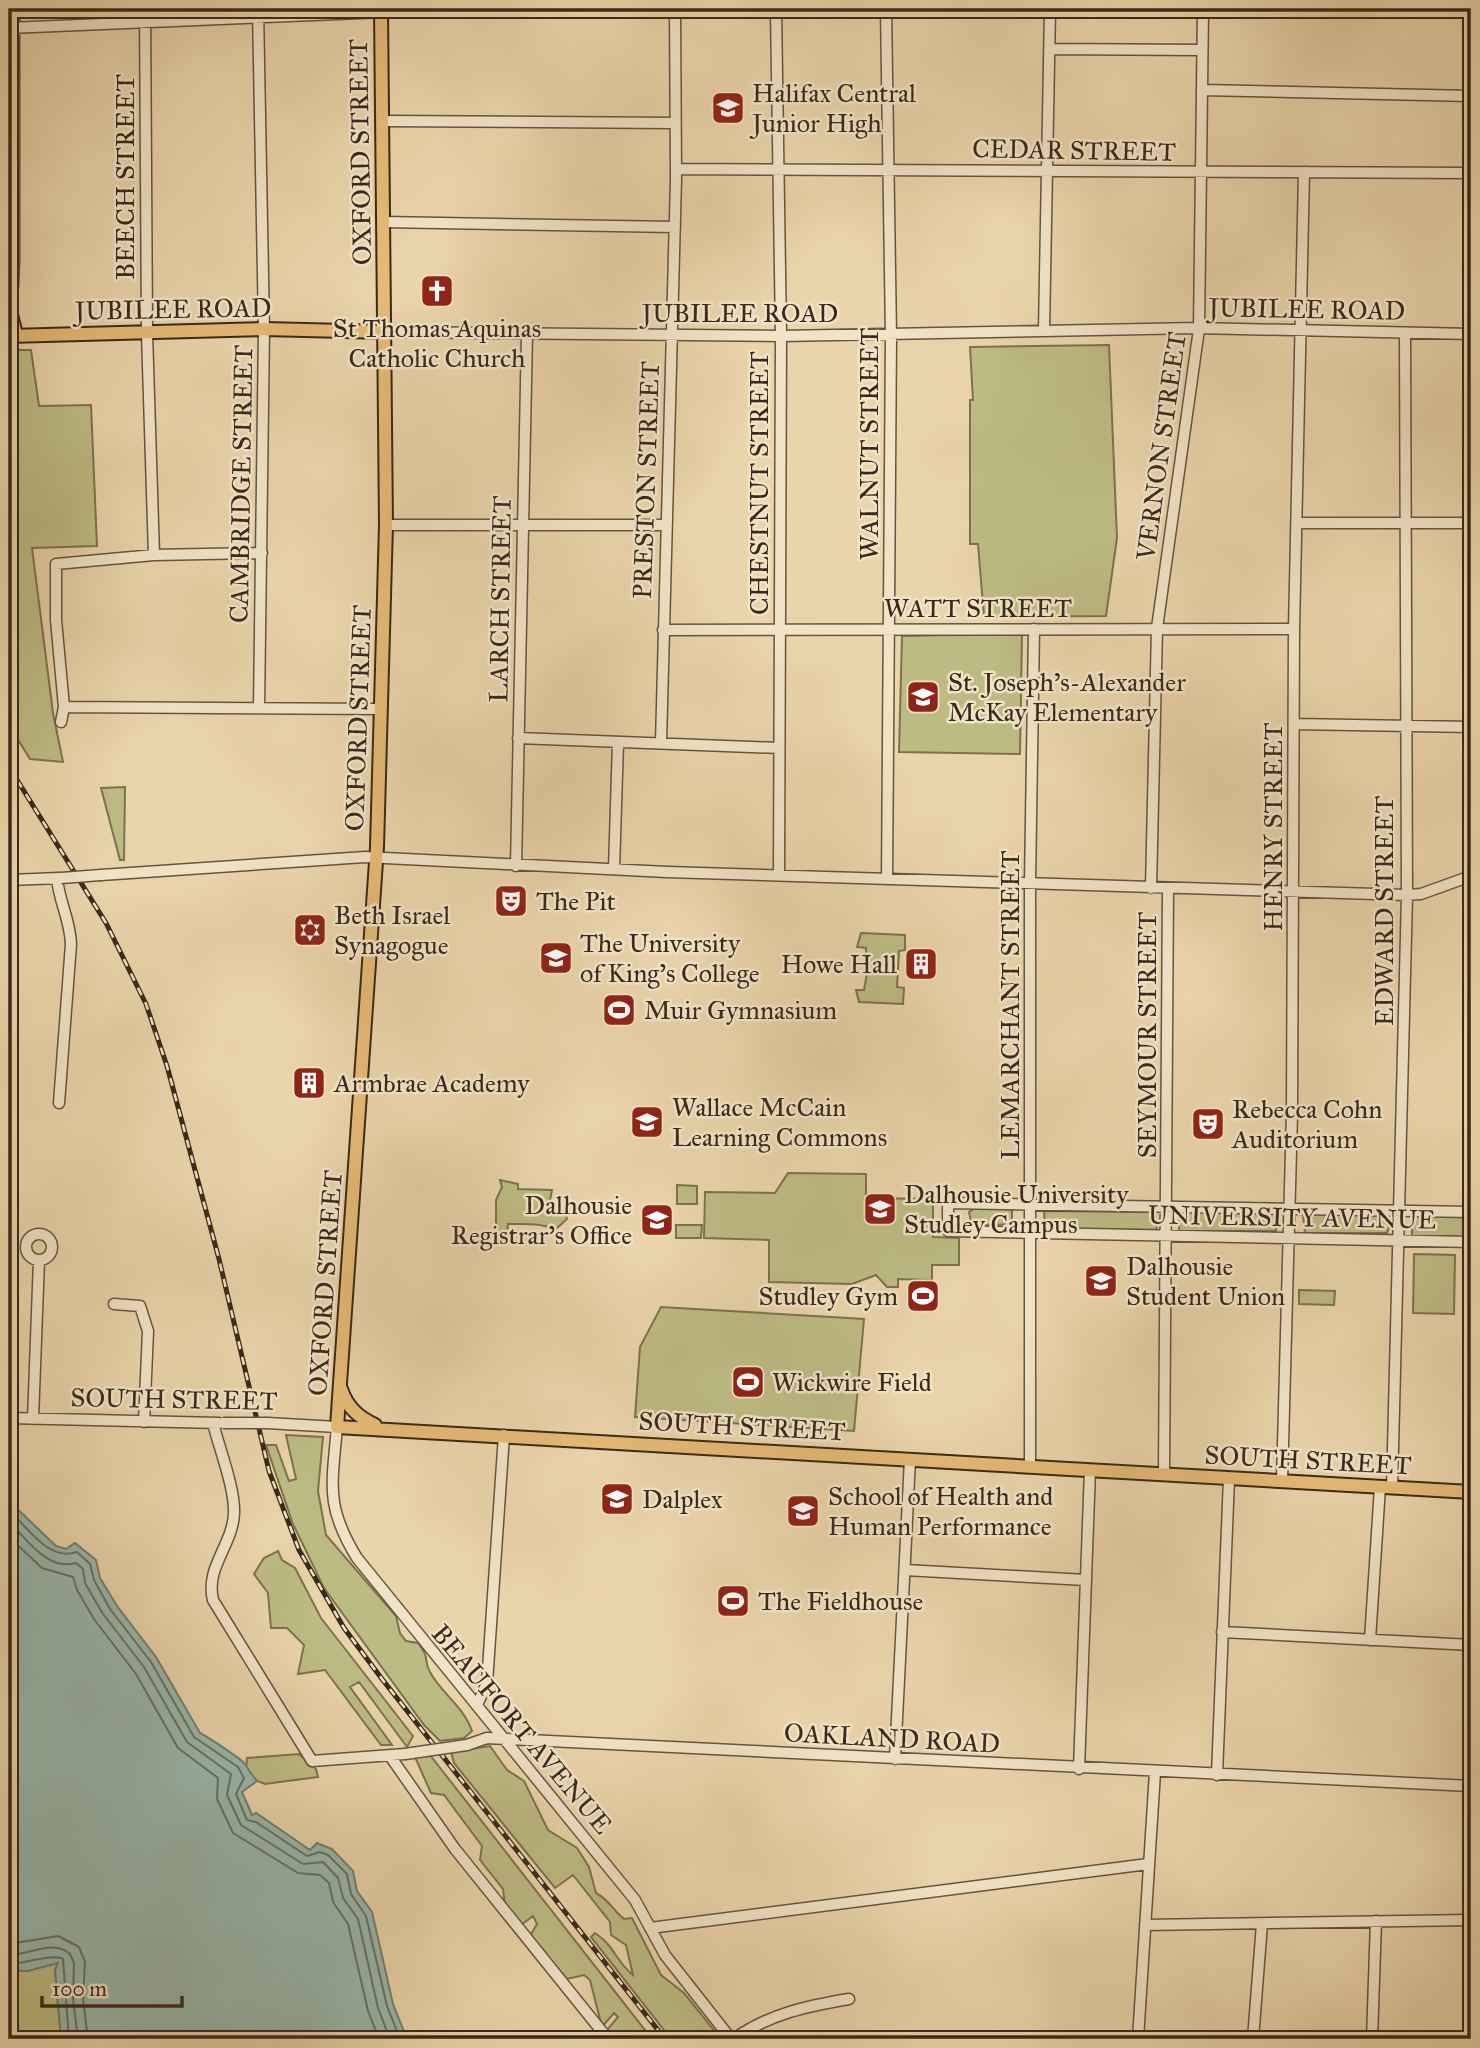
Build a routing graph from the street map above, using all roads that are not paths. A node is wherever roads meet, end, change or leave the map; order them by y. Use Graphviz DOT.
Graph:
graph roads {
  1 [pos="14,9"];
  2 [pos="145,9"];
  3 [pos="648,9"];
  4 [pos="675,9"];
  5 [pos="776,9"];
  6 [pos="886,9"];
  7 [pos="1050,9"];
  8 [pos="1202,9"];
  9 [pos="381,10"];
  10 [pos="524,10"];
  11 [pos="258,13"];
  12 [pos="145,24"];
  13 [pos="12,28"];
  14 [pos="1049,50"];
  15 [pos="1202,50"];
  16 [pos="1203,90"];
  17 [pos="1471,96"];
  18 [pos="383,121"];
  19 [pos="675,123"];
  20 [pos="676,169"];
  21 [pos="887,170"];
  22 [pos="1047,170"];
  23 [pos="779,171"];
  24 [pos="1304,172"];
  25 [pos="1202,173"];
  26 [pos="1471,173"];
  27 [pos="384,222"];
  28 [pos="675,227"];
  29 [pos="9,294"];
  30 [pos="9,306"];
  31 [pos="264,329"];
  32 [pos="1199,329"];
  33 [pos="1044,330"];
  34 [pos="1302,330"];
  35 [pos="386,332"];
  36 [pos="147,334"];
  37 [pos="527,334"];
  38 [pos="1405,334"];
  39 [pos="1471,334"];
  40 [pos="12,335"];
  41 [pos="891,335"];
  42 [pos="671,336"];
  43 [pos="781,336"];
  44 [pos="1297,523"];
  45 [pos="1405,523"];
  46 [pos="1471,523"];
  47 [pos="386,525"];
  48 [pos="666,525"];
  49 [pos="522,527"];
  50 [pos="262,553"];
  51 [pos="154,555"];
  52 [pos="1157,628"];
  53 [pos="779,629"];
  54 [pos="889,629"];
  55 [pos="1034,629"];
  56 [pos="1294,629"];
  57 [pos="663,630"];
  58 [pos="64,707"];
  59 [pos="259,708"];
  60 [pos="381,709"];
  61 [pos="61,722"];
  62 [pos="1294,724"];
  63 [pos="1471,727"];
  64 [pos="1404,728"];
  65 [pos="518,738"];
  66 [pos="618,743"];
  67 [pos="661,743"];
  68 [pos="779,748"];
  69 [pos="375,858"];
  70 [pos="516,866"];
  71 [pos="614,869"];
  72 [pos="779,874"];
  73 [pos="1471,876"];
  74 [pos="59,878"];
  75 [pos="887,878"];
  76 [pos="9,880"];
  77 [pos="1030,883"];
  78 [pos="1151,888"];
  79 [pos="1168,889"];
  80 [pos="1294,893"];
  81 [pos="1407,895"];
  82 [pos="59,1103"];
  83 [pos="1030,1203"];
  84 [pos="1167,1205"];
  85 [pos="1290,1208"];
  86 [pos="1401,1210"];
  87 [pos="1471,1212"];
  88 [pos="1030,1233"];
  89 [pos="1167,1235"];
  90 [pos="1289,1238"];
  91 [pos="1400,1240"];
  92 [pos="1471,1242"];
  93 [pos="39,1260"];
  94 [pos="114,1304"];
  95 [pos="340,1385"];
  96 [pos="9,1419"];
  97 [pos="33,1419"];
  98 [pos="144,1422"];
  99 [pos="218,1423"];
  100 [pos="337,1427"];
  101 [pos="379,1427"];
  102 [pos="503,1435"];
  103 [pos="910,1459"];
  104 [pos="1030,1466"];
  105 [pos="1090,1470"];
  106 [pos="1164,1474"];
  107 [pos="1229,1478"];
  108 [pos="1282,1481"];
  109 [pos="1386,1487"];
  110 [pos="1471,1492"];
  111 [pos="905,1570"];
  112 [pos="1086,1580"];
  113 [pos="1223,1632"];
  114 [pos="1370,1640"];
  115 [pos="1471,1646"];
  116 [pos="477,1705"];
  117 [pos="507,1740"];
  118 [pos="390,1756"];
  119 [pos="895,1759"];
  120 [pos="1079,1769"];
  121 [pos="1155,1772"];
  122 [pos="1217,1775"];
  123 [pos="1471,1786"];
  124 [pos="1148,1864"];
  125 [pos="1471,1920"];
  126 [pos="1376,1921"];
  127 [pos="1262,1924"];
  128 [pos="1144,1925"];
  129 [pos="650,1928"];
  130 [pos="849,1999"];
  131 [pos="608,2039"];
  132 [pos="732,2039"];
  133 [pos="1138,2039"];
  134 [pos="1253,2039"];
  135 [pos="1372,2039"];
  1 -- 13 [label="street"];
  2 -- 12 [label="street, BEECH STREET"];
  3 -- 10 [label="street"];
  4 -- 19 [label="street, PRESTON STREET"];
  5 -- 23 [label="street, CHESTNUT STREET"];
  6 -- 21 [label="street, WALNUT STREET"];
  7 -- 14 [label="street"];
  8 -- 15 [label="street, VERNON STREET"];
  9 -- 10 [label="street"];
  9 -- 11 [label="street"];
  9 -- 18 [label="main road, OXFORD STREET"];
  11 -- 12 [label="street"];
  11 -- 31 [label="street, CAMBRIDGE STREET"];
  12 -- 13 [label="street"];
  12 -- 36 [label="street, BEECH STREET"];
  13 -- 29 [label="street"];
  14 -- 15 [label="street"];
  14 -- 22 [label="street"];
  15 -- 16 [label="street, VERNON STREET"];
  16 -- 17 [label="street"];
  16 -- 25 [label="street, VERNON STREET"];
  18 -- 19 [label="street"];
  18 -- 27 [label="main road, OXFORD STREET"];
  19 -- 20 [label="street, PRESTON STREET"];
  20 -- 23 [label="street, CEDAR STREET"];
  20 -- 28 [label="street, PRESTON STREET"];
  21 -- 22 [label="street, CEDAR STREET"];
  21 -- 23 [label="street, CEDAR STREET"];
  21 -- 41 [label="street, WALNUT STREET"];
  22 -- 25 [label="street, CEDAR STREET"];
  22 -- 33 [label="street"];
  23 -- 43 [label="street, CHESTNUT STREET"];
  24 -- 25 [label="street, CEDAR STREET"];
  24 -- 26 [label="street, CEDAR STREET"];
  24 -- 34 [label="street, HENRY STREET"];
  25 -- 32 [label="street, VERNON STREET"];
  27 -- 28 [label="street"];
  27 -- 35 [label="main road, OXFORD STREET"];
  28 -- 42 [label="street, PRESTON STREET"];
  30 -- 40 [label="main road"];
  31 -- 35 [label="main road, JUBILEE ROAD"];
  31 -- 36 [label="main road, JUBILEE ROAD"];
  31 -- 50 [label="street, CAMBRIDGE STREET"];
  32 -- 33 [label="street, JUBILEE ROAD"];
  32 -- 34 [label="street, JUBILEE ROAD"];
  32 -- 52 [label="street, VERNON STREET"];
  33 -- 41 [label="street, JUBILEE ROAD"];
  34 -- 38 [label="street, JUBILEE ROAD"];
  34 -- 44 [label="street, HENRY STREET"];
  35 -- 37 [label="street, JUBILEE ROAD"];
  35 -- 47 [label="main road, OXFORD STREET"];
  36 -- 40 [label="main road, JUBILEE ROAD"];
  36 -- 51 [label="street, BEECH STREET"];
  37 -- 42 [label="street, JUBILEE ROAD"];
  37 -- 49 [label="street, LARCH STREET"];
  38 -- 39 [label="street, JUBILEE ROAD"];
  38 -- 45 [label="street, EDWARD STREET"];
  41 -- 43 [label="street, JUBILEE ROAD"];
  41 -- 54 [label="street, WALNUT STREET"];
  42 -- 43 [label="street, JUBILEE ROAD"];
  42 -- 48 [label="street, PRESTON STREET"];
  43 -- 53 [label="street, CHESTNUT STREET"];
  44 -- 45 [label="street"];
  44 -- 56 [label="street, HENRY STREET"];
  45 -- 46 [label="street"];
  45 -- 64 [label="street, EDWARD STREET"];
  47 -- 49 [label="street"];
  47 -- 60 [label="main road, OXFORD STREET"];
  48 -- 49 [label="street"];
  48 -- 57 [label="street, PRESTON STREET"];
  49 -- 65 [label="street, LARCH STREET"];
  50 -- 51 [label="street"];
  50 -- 59 [label="street, CAMBRIDGE STREET"];
  51 -- 58 [label="street"];
  52 -- 55 [label="street, WATT STREET"];
  52 -- 56 [label="street, WATT STREET"];
  52 -- 78 [label="street, VERNON STREET"];
  53 -- 54 [label="street, WATT STREET"];
  53 -- 57 [label="street, WATT STREET"];
  53 -- 68 [label="street, CHESTNUT STREET"];
  54 -- 55 [label="street, WATT STREET"];
  54 -- 75 [label="street, WALNUT STREET"];
  55 -- 77 [label="street, LEMARCHANT STREET"];
  56 -- 62 [label="street, HENRY STREET"];
  57 -- 67 [label="street, PRESTON STREET"];
  58 -- 59 [label="street"];
  58 -- 61 [label="street"];
  59 -- 60 [label="street"];
  60 -- 69 [label="main road, OXFORD STREET"];
  62 -- 64 [label="street"];
  62 -- 80 [label="street, HENRY STREET"];
  63 -- 64 [label="street"];
  64 -- 81 [label="street, EDWARD STREET"];
  65 -- 66 [label="street"];
  65 -- 70 [label="street, LARCH STREET"];
  66 -- 67 [label="street"];
  66 -- 71 [label="street"];
  67 -- 68 [label="street"];
  68 -- 72 [label="street, CHESTNUT STREET"];
  69 -- 70 [label="street"];
  69 -- 74 [label="street, bridge"];
  69 -- 95 [label="main road, OXFORD STREET"];
  70 -- 71 [label="street"];
  71 -- 72 [label="street"];
  72 -- 75 [label="street"];
  73 -- 81 [label="street"];
  74 -- 76 [label="street"];
  74 -- 82 [label="street"];
  75 -- 77 [label="street"];
  77 -- 78 [label="street"];
  77 -- 83 [label="street, LEMARCHANT STREET"];
  78 -- 79 [label="street"];
  79 -- 80 [label="street"];
  79 -- 84 [label="street, SEYMOUR STREET"];
  80 -- 81 [label="street"];
  80 -- 85 [label="street, HENRY STREET"];
  81 -- 86 [label="street, EDWARD STREET"];
  83 -- 84 [label="street, UNIVERSITY AVENUE"];
  83 -- 88 [label="street, LEMARCHANT STREET"];
  83 -- 88 [label="street, UNIVERSITY AVENUE"];
  84 -- 85 [label="street, UNIVERSITY AVENUE"];
  84 -- 89 [label="street, SEYMOUR STREET"];
  85 -- 86 [label="street, UNIVERSITY AVENUE"];
  85 -- 90 [label="street, HENRY STREET"];
  86 -- 87 [label="street, UNIVERSITY AVENUE"];
  86 -- 91 [label="street, EDWARD STREET"];
  88 -- 89 [label="street, UNIVERSITY AVENUE"];
  88 -- 104 [label="street, LEMARCHANT STREET"];
  89 -- 90 [label="street, UNIVERSITY AVENUE"];
  89 -- 106 [label="street, SEYMOUR STREET"];
  90 -- 91 [label="street, UNIVERSITY AVENUE"];
  90 -- 108 [label="street, HENRY STREET"];
  91 -- 92 [label="street, UNIVERSITY AVENUE"];
  91 -- 109 [label="street, EDWARD STREET"];
  93 -- 97 [label="street"];
  94 -- 98 [label="street"];
  95 -- 100 [label="main road, OXFORD STREET"];
  95 -- 101 [label="main road"];
  96 -- 97 [label="street, SOUTH STREET"];
  97 -- 98 [label="street, SOUTH STREET"];
  98 -- 99 [label="street, SOUTH STREET"];
  99 -- 100 [label="street, SOUTH STREET, bridge"];
  99 -- 118 [label="street, OAKLAND ROAD"];
  100 -- 101 [label="main road, SOUTH STREET"];
  100 -- 116 [label="street, BEAUFORT AVENUE"];
  101 -- 102 [label="main road, SOUTH STREET"];
  102 -- 103 [label="main road, SOUTH STREET"];
  102 -- 116 [label="street"];
  103 -- 104 [label="main road, SOUTH STREET"];
  103 -- 111 [label="street"];
  104 -- 105 [label="main road, SOUTH STREET"];
  105 -- 106 [label="main road, SOUTH STREET"];
  105 -- 112 [label="street"];
  106 -- 107 [label="main road, SOUTH STREET"];
  107 -- 108 [label="main road, SOUTH STREET"];
  107 -- 113 [label="street"];
  108 -- 109 [label="main road, SOUTH STREET"];
  109 -- 110 [label="main road, SOUTH STREET"];
  109 -- 114 [label="street, EDWARD STREET"];
  111 -- 112 [label="street"];
  111 -- 119 [label="street"];
  112 -- 120 [label="street"];
  113 -- 114 [label="street"];
  113 -- 122 [label="street"];
  114 -- 115 [label="street"];
  116 -- 117 [label="street, BEAUFORT AVENUE"];
  117 -- 118 [label="street, OAKLAND ROAD, bridge"];
  117 -- 119 [label="street, OAKLAND ROAD"];
  117 -- 129 [label="street, BEAUFORT AVENUE"];
  118 -- 131 [label="street"];
  119 -- 120 [label="street, OAKLAND ROAD"];
  120 -- 121 [label="street, OAKLAND ROAD"];
  121 -- 122 [label="street, OAKLAND ROAD"];
  121 -- 124 [label="street"];
  122 -- 123 [label="street, OAKLAND ROAD"];
  124 -- 128 [label="street"];
  124 -- 129 [label="street"];
  125 -- 126 [label="street"];
  126 -- 127 [label="street"];
  126 -- 135 [label="street"];
  127 -- 128 [label="street"];
  127 -- 134 [label="street"];
  128 -- 133 [label="street"];
  129 -- 132 [label="street, BEAUFORT AVENUE"];
  130 -- 132 [label="street"];
}
